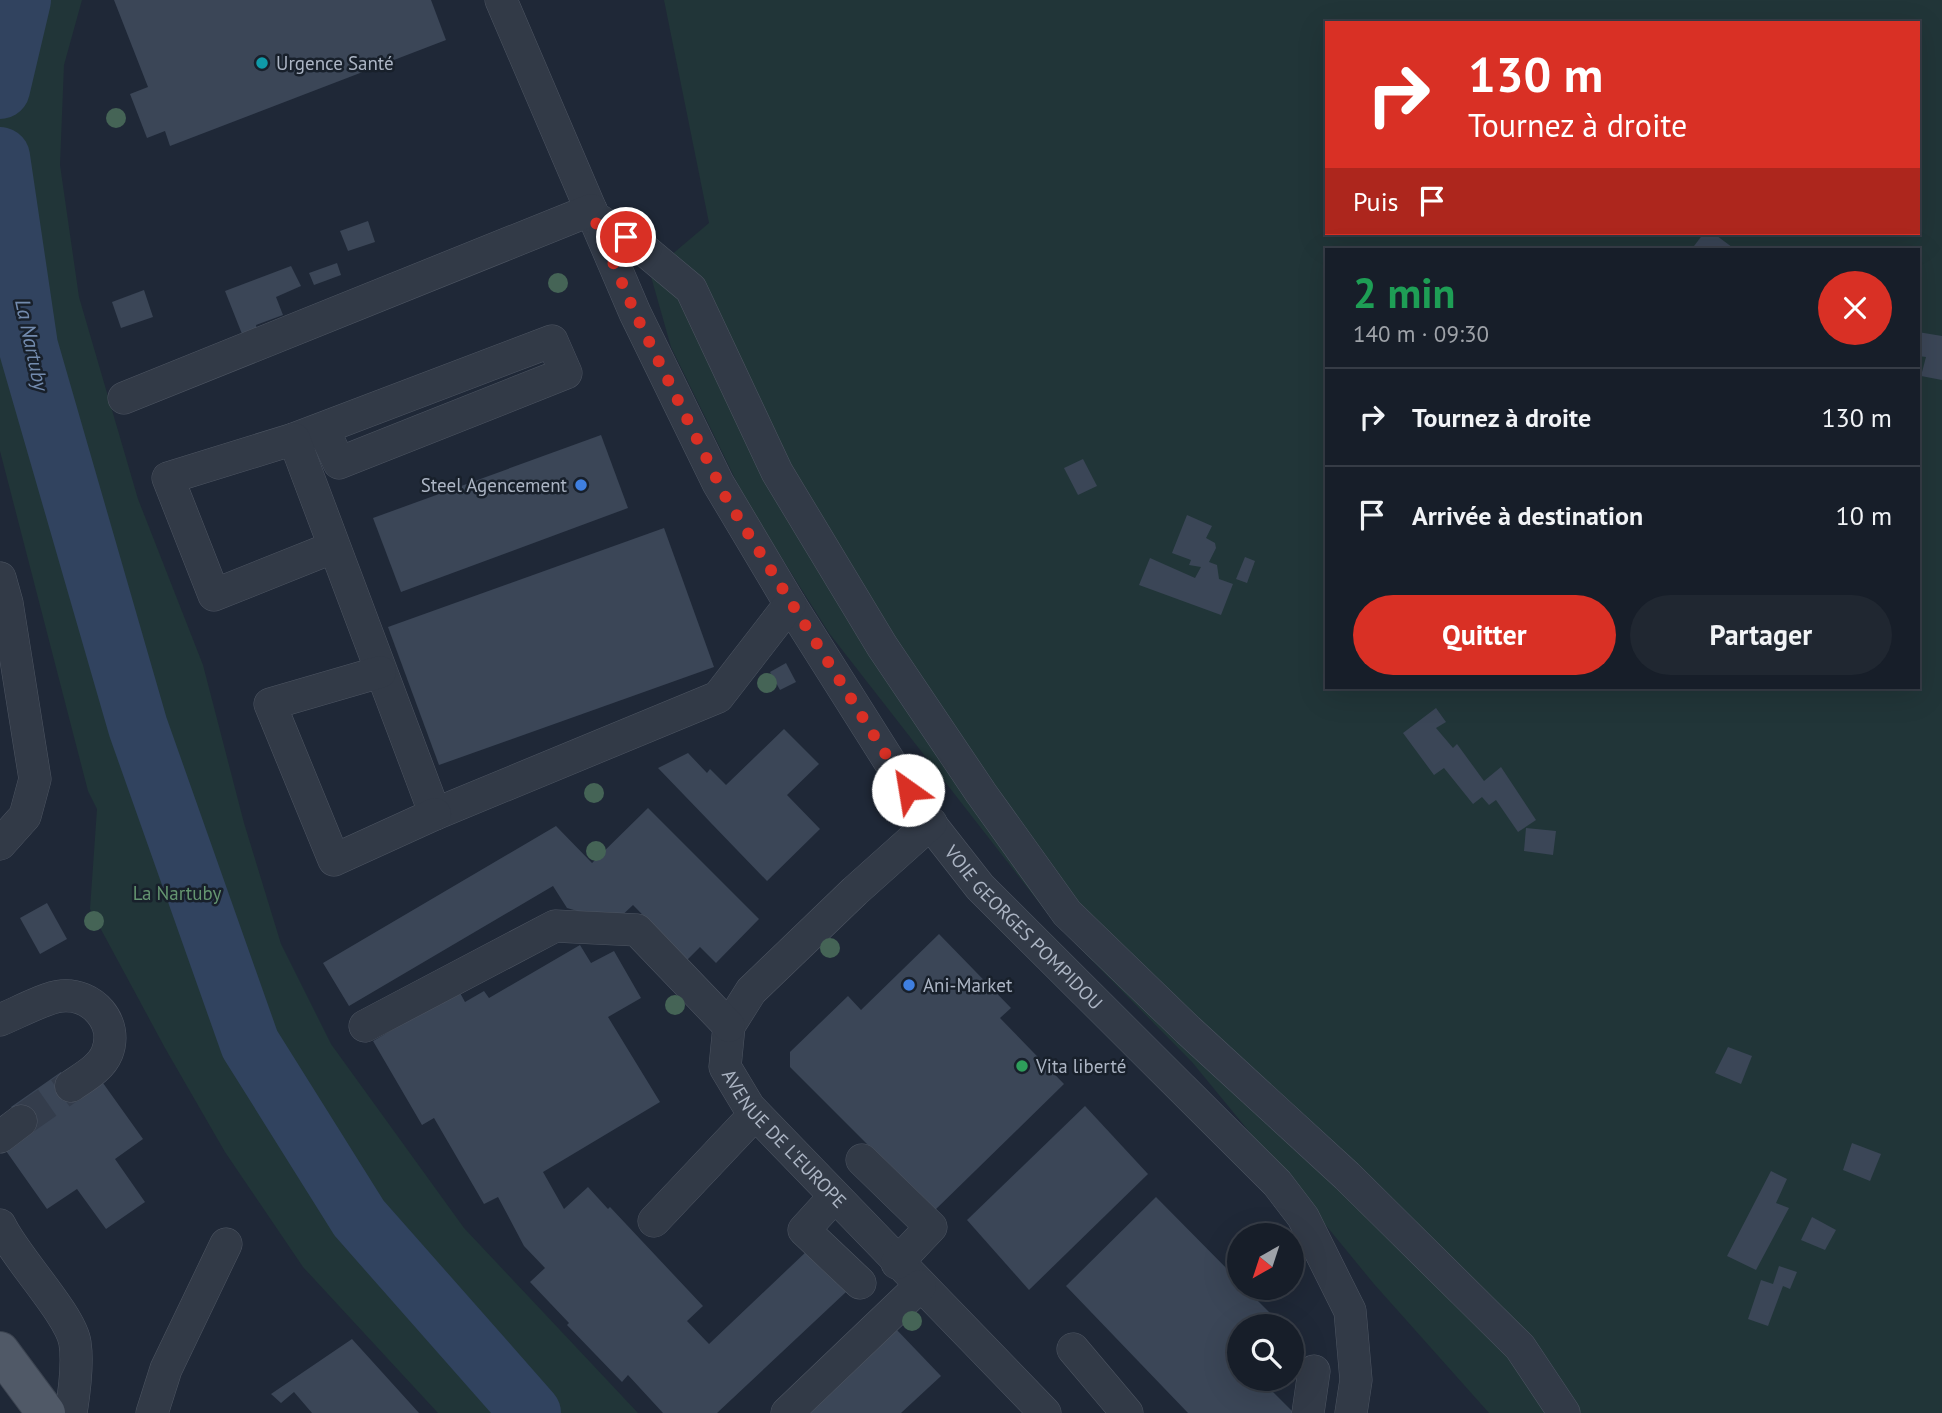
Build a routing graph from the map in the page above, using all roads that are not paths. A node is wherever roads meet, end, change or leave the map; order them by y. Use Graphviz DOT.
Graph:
graph roads {
  1 [pos="501,0"];
  2 [pos="593,214"];
  3 [pos="124,398"];
  4 [pos="309,433"];
  5 [pos="334,547"];
  6 [pos="0,578"];
  7 [pos="790,604"];
  8 [pos="380,672"];
  9 [pos="435,814"];
  10 [pos="931,823"];
  11 [pos="0,844"];
  12 [pos="0,1020"];
  13 [pos="365,1026"];
  14 [pos="729,1026"];
  15 [pos="71,1086"];
  16 [pos="755,1114"];
  17 [pos="862,1160"];
  18 [pos="834,1197"];
  19 [pos="654,1221"];
  20 [pos="0,1225"];
  21 [pos="226,1244"];
  22 [pos="897,1263"];
  23 [pos="860,1283"];
  24 [pos="920,1286"];
  25 [pos="1073,1349"];
  26 [pos="0,1350"];
  27 [pos="1314,1371"];
  28 [pos="46,1413"];
  29 [pos="71,1413"];
  30 [pos="152,1413"];
  31 [pos="787,1413"];
  32 [pos="1045,1413"];
  33 [pos="1127,1413"];
  34 [pos="1308,1413"];
  35 [pos="1351,1413"];
  36 [pos="1564,1413"];
  1 -- 2 [label="street, VOIE GEORGES POMPIDOU"];
  2 -- 3 [label="street"];
  2 -- 7 [label="street, VOIE GEORGES POMPIDOU"];
  2 -- 36 [label="street"];
  4 -- 4 [label="street"];
  4 -- 5 [label="street"];
  4 -- 5 [label="street"];
  5 -- 8 [label="street"];
  6 -- 11 [label="street"];
  7 -- 9 [label="street"];
  7 -- 10 [label="street, VOIE GEORGES POMPIDOU"];
  8 -- 9 [label="street"];
  8 -- 9 [label="street"];
  10 -- 14 [label="street, AVENUE DE L'EUROPE"];
  10 -- 35 [label="street, VOIE GEORGES POMPIDOU"];
  12 -- 15 [label="street"];
  13 -- 14 [label="street"];
  14 -- 16 [label="street, AVENUE DE L'EUROPE"];
  16 -- 18 [label="street, AVENUE DE L'EUROPE"];
  16 -- 19 [label="street"];
  17 -- 22 [label="street"];
  18 -- 22 [label="street, AVENUE DE L'EUROPE"];
  18 -- 23 [label="street"];
  20 -- 29 [label="street"];
  21 -- 30 [label="street"];
  22 -- 24 [label="street, AVENUE DE L'EUROPE"];
  24 -- 31 [label="street"];
  24 -- 32 [label="street, AVENUE DE L'EUROPE"];
  25 -- 33 [label="street"];
  26 -- 28 [label="main road"];
  27 -- 34 [label="street"];
}
